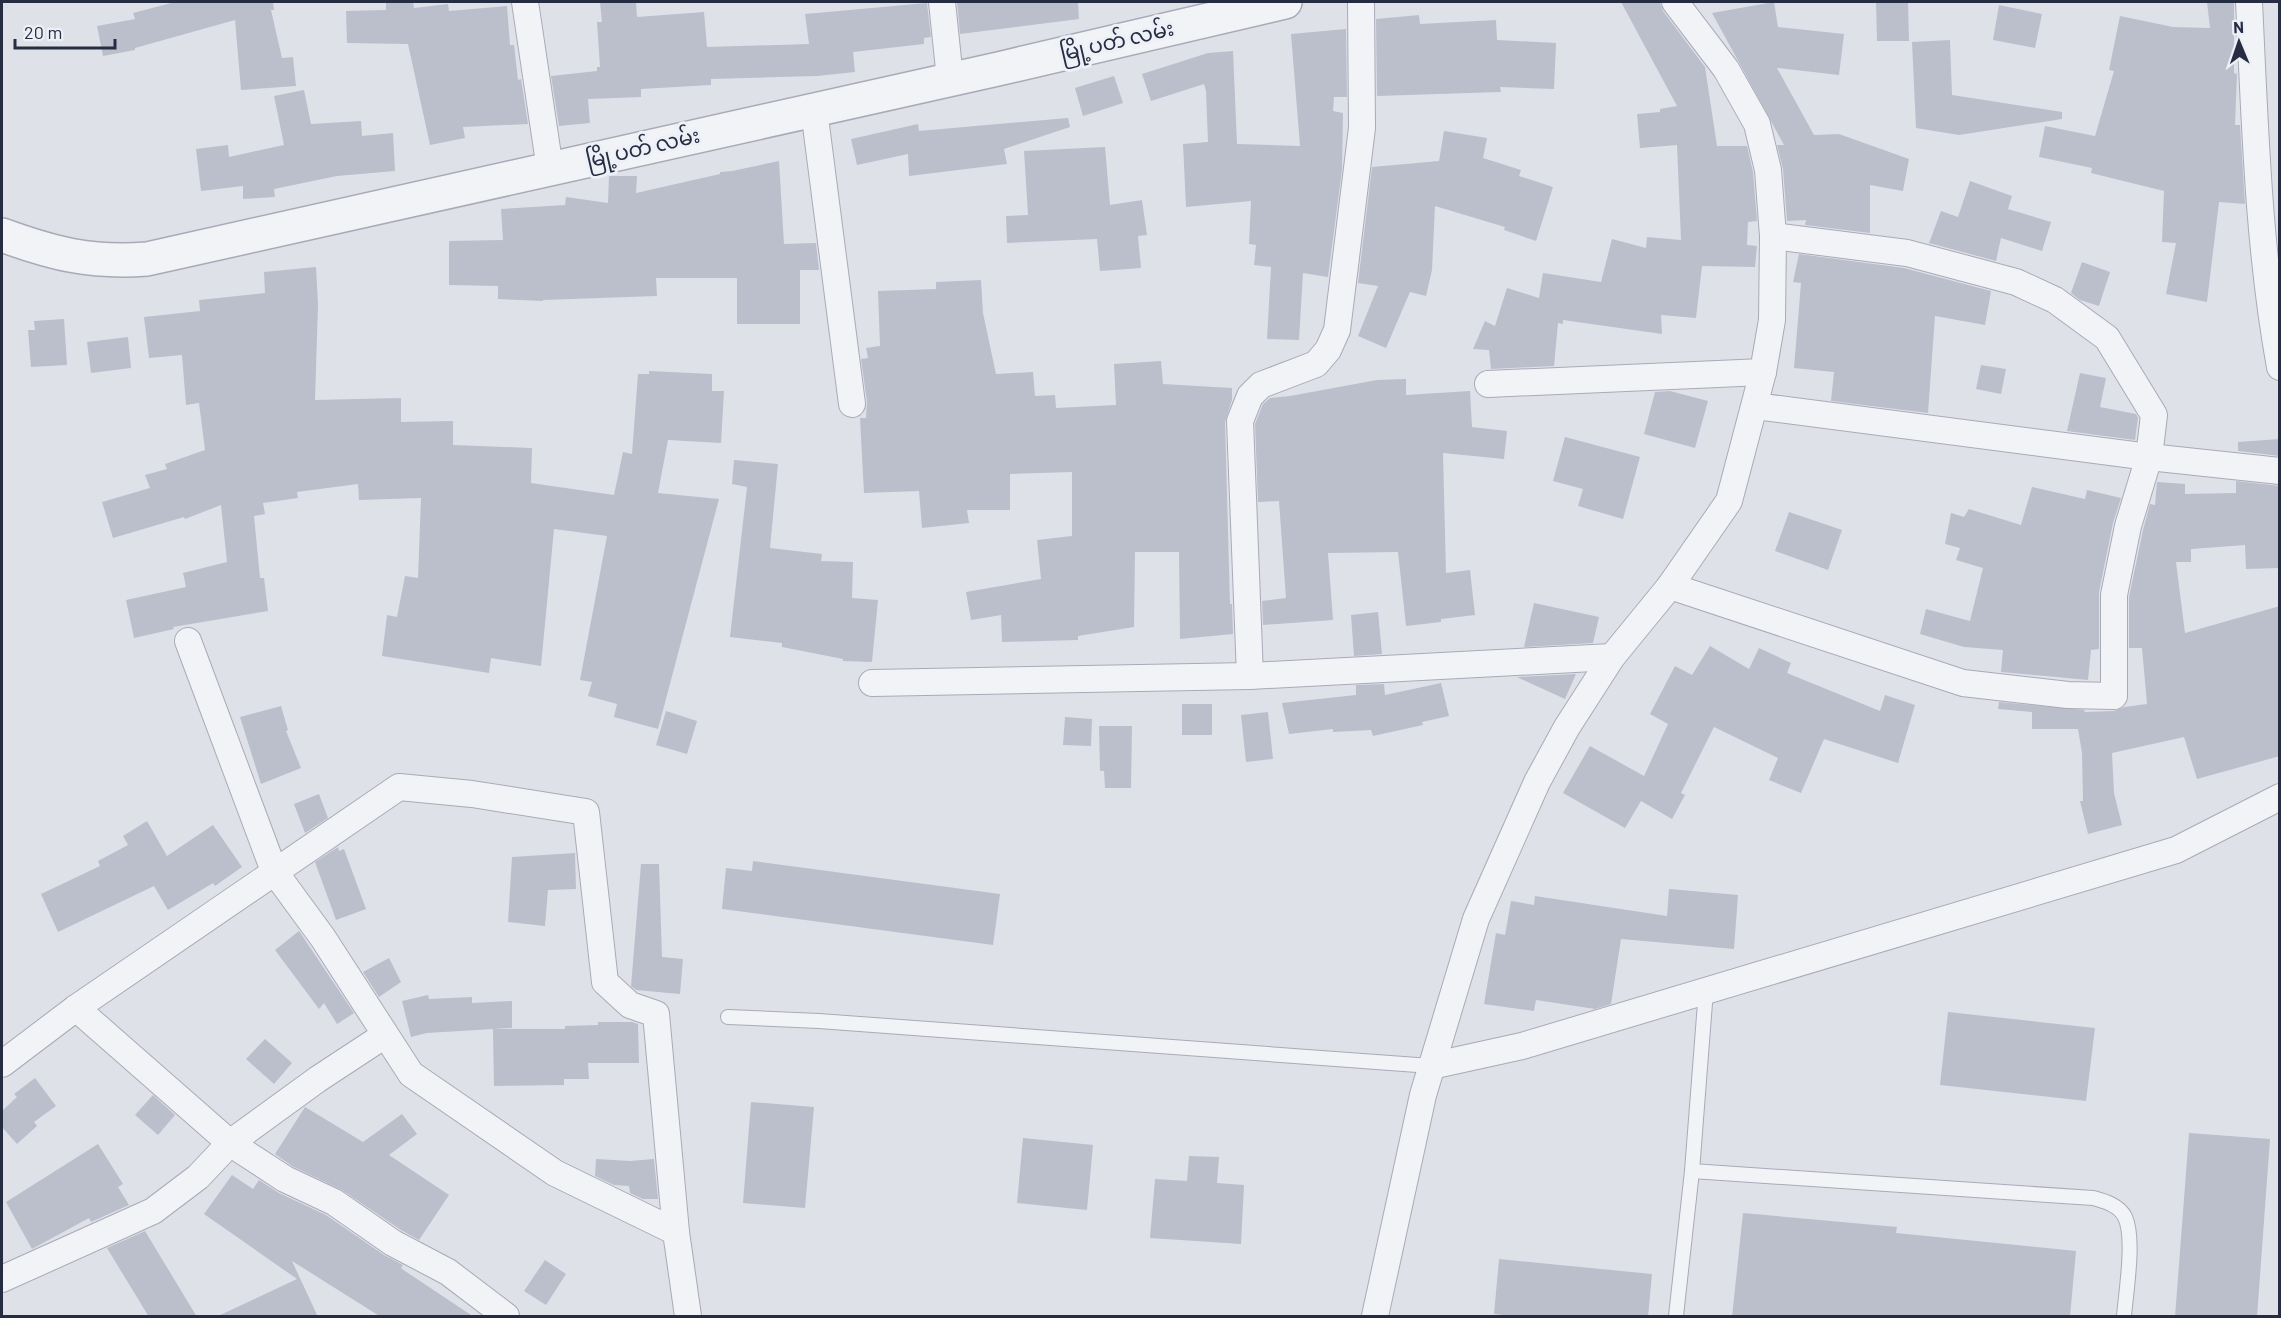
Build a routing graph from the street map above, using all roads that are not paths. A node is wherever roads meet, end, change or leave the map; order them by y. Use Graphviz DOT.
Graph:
graph roads {
  1 [pos="525,2"];
  2 [pos="942,2"];
  3 [pos="1285,2"];
  4 [pos="1361,2"];
  5 [pos="1674,2"];
  6 [pos="2249,2"];
  7 [pos="950,79"];
  8 [pos="814,110"];
  9 [pos="550,169"];
  10 [pos="2,235"];
  11 [pos="1773,236"];
  12 [pos="2280,367"];
  13 [pos="1763,372"];
  14 [pos="1488,384"];
  15 [pos="852,404"];
  16 [pos="1755,406"];
  17 [pos="2149,457"];
  18 [pos="2280,471"];
  19 [pos="1670,586"];
  20 [pos="188,641"];
  21 [pos="1612,657"];
  22 [pos="1250,676"];
  23 [pos="872,683"];
  24 [pos="2280,797"];
  25 [pos="274,871"];
  26 [pos="1706,990"];
  27 [pos="76,1008"];
  28 [pos="728,1017"];
  29 [pos="385,1035"];
  30 [pos="2,1064"];
  31 [pos="1431,1066"];
  32 [pos="230,1143"];
  33 [pos="1692,1171"];
  34 [pos="676,1232"];
  35 [pos="2,1279"];
  36 [pos="506,1317"];
  37 [pos="688,1317"];
  38 [pos="1376,1317"];
  39 [pos="1676,1317"];
  40 [pos="2124,1317"];
  1 -- 9 [label="street"];
  2 -- 7 [label="street"];
  3 -- 7 [label="street, မြို့ပတ် လမ်း"];
  4 -- 22 [label="street"];
  5 -- 11 [label="street"];
  6 -- 12 [label="street"];
  7 -- 8 [label="street, မြို့ပတ် လမ်း"];
  8 -- 9 [label="street, မြို့ပတ် လမ်း"];
  8 -- 15 [label="street"];
  9 -- 10 [label="street, မြို့ပတ် လမ်း"];
  11 -- 13 [label="street"];
  11 -- 17 [label="street"];
  13 -- 14 [label="street"];
  13 -- 16 [label="street"];
  16 -- 17 [label="street"];
  16 -- 19 [label="street"];
  17 -- 18 [label="street"];
  17 -- 19 [label="street"];
  19 -- 21 [label="street"];
  20 -- 25 [label="street"];
  21 -- 22 [label="street"];
  21 -- 31 [label="street"];
  22 -- 23 [label="street"];
  24 -- 26 [label="street"];
  25 -- 27 [label="street"];
  25 -- 29 [label="street"];
  25 -- 34 [label="street"];
  26 -- 31 [label="street"];
  26 -- 33 [label="lane"];
  27 -- 30 [label="street"];
  27 -- 32 [label="street"];
  28 -- 31 [label="lane"];
  29 -- 32 [label="street"];
  29 -- 34 [label="street"];
  31 -- 38 [label="street"];
  32 -- 35 [label="street"];
  32 -- 36 [label="street"];
  33 -- 39 [label="lane"];
  33 -- 40 [label="lane"];
  34 -- 37 [label="street"];
}
